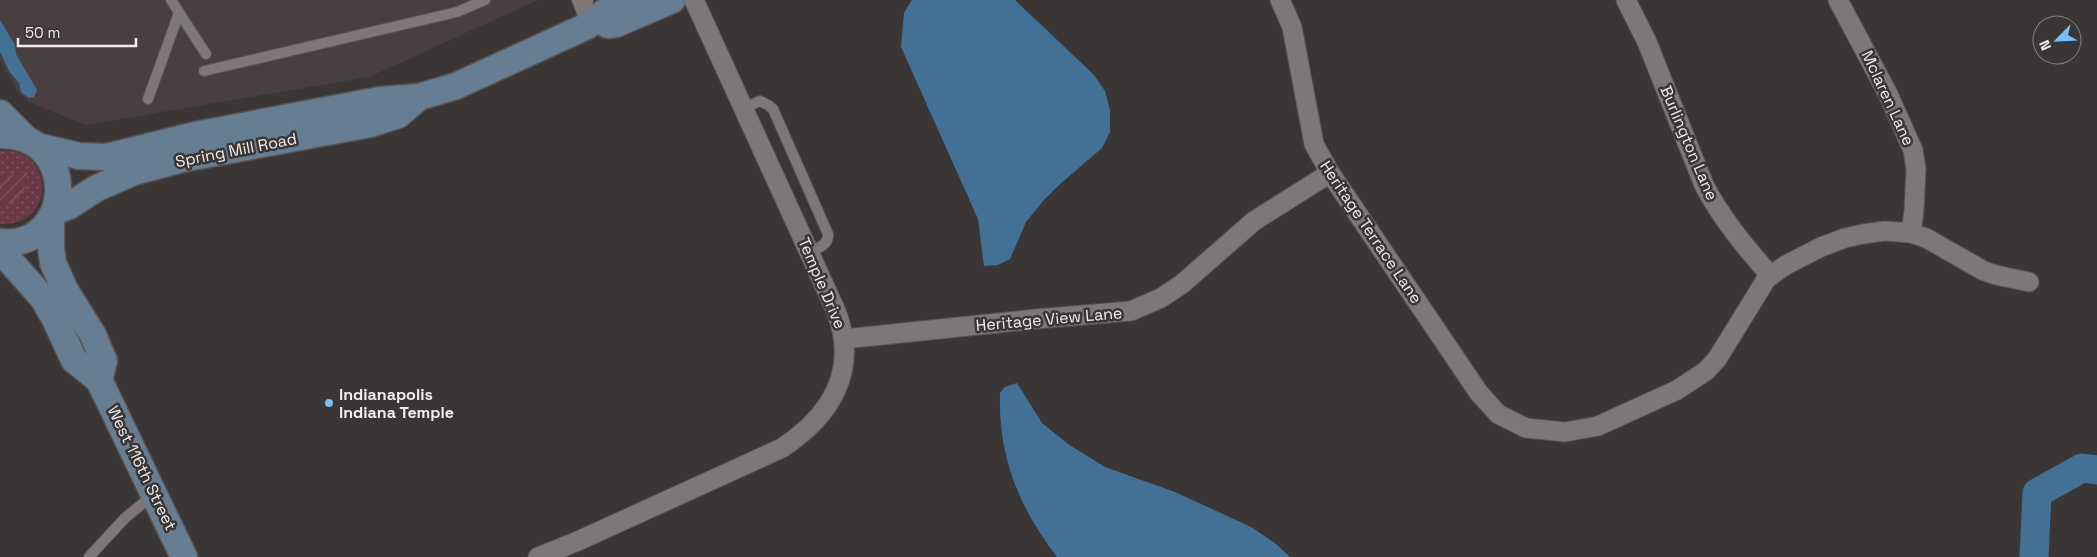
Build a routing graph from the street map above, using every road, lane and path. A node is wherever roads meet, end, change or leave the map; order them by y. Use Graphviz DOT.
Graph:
graph roads {
  1 [pos="171,0"];
  2 [pos="577,0"];
  3 [pos="588,0"];
  4 [pos="628,0"];
  5 [pos="672,0"];
  6 [pos="694,0"];
  7 [pos="1280,0"];
  8 [pos="1626,0"];
  9 [pos="1838,0"];
  10 [pos="478,2"];
  11 [pos="179,13"];
  12 [pos="587,26"];
  13 [pos="206,54"];
  14 [pos="204,71"];
  15 [pos="419,97"];
  16 [pos="148,99"];
  17 [pos="744,108"];
  18 [pos="0,113"];
  19 [pos="22,140"];
  20 [pos="1330,173"];
  21 [pos="53,214"];
  22 [pos="1910,233"];
  23 [pos="0,242"];
  24 [pos="0,250"];
  25 [pos="810,252"];
  26 [pos="1771,276"];
  27 [pos="2029,282"];
  28 [pos="844,339"];
  29 [pos="99,380"];
  30 [pos="154,494"];
  31 [pos="88,557"];
  32 [pos="184,557"];
  33 [pos="538,557"];
  1 -- 11 [label="lane"];
  2 -- 12 [label="lane"];
  3 -- 12 [label="lane"];
  4 -- 12 [label="street, Spring Mill Road"];
  5 -- 12 [label="street, Spring Mill Road"];
  6 -- 17 [label="street, Temple Drive"];
  7 -- 20 [label="street, Heritage Terrace Lane"];
  8 -- 26 [label="street, Burlington Lane"];
  9 -- 22 [label="street, Mclaren Lane"];
  10 -- 14 [label="lane"];
  11 -- 13 [label="lane"];
  11 -- 16 [label="lane"];
  12 -- 15 [label="street, Spring Mill Road"];
  15 -- 19 [label="street, Spring Mill Road"];
  15 -- 21 [label="street, Spring Mill Road"];
  17 -- 25 [label="street, Temple Drive"];
  17 -- 25 [label="lane"];
  18 -- 19 [label="street"];
  19 -- 21 [label="street"];
  20 -- 26 [label="street, Heritage Terrace Lane"];
  20 -- 28 [label="street, Heritage View Lane"];
  21 -- 23 [label="street, Spring Mill Road"];
  21 -- 29 [label="street"];
  22 -- 26 [label="street"];
  22 -- 27 [label="street"];
  24 -- 29 [label="street, West 116th Street"];
  25 -- 28 [label="street, Temple Drive"];
  28 -- 33 [label="street, Temple Drive"];
  29 -- 30 [label="street, West 116th Street"];
  30 -- 31 [label="lane"];
  30 -- 32 [label="street, West 116th Street"];
}
